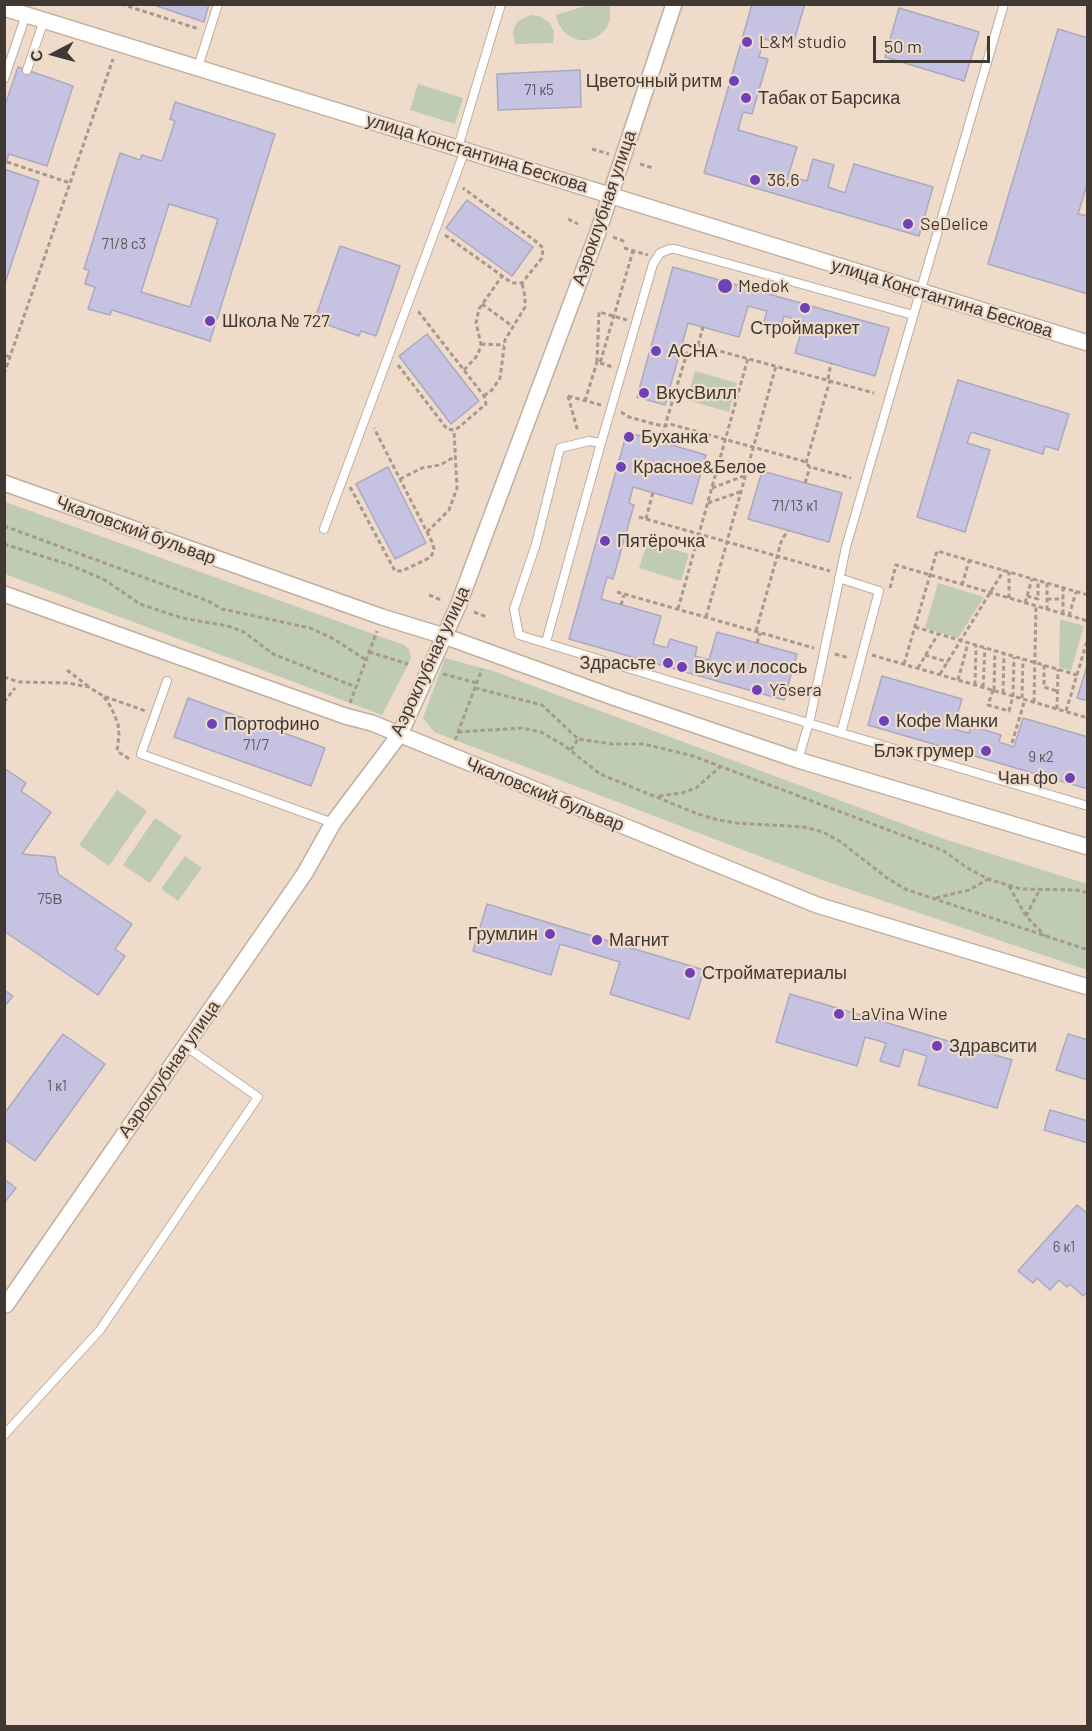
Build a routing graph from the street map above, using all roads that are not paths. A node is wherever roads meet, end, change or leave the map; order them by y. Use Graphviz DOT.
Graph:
graph roads {
  1 [pos="218,4"];
  2 [pos="501,4"];
  3 [pos="674,4"];
  4 [pos="1004,4"];
  5 [pos="4,8"];
  6 [pos="26,14"];
  7 [pos="44,20"];
  8 [pos="198,68"];
  9 [pos="27,70"];
  10 [pos="4,79"];
  11 [pos="462,148"];
  12 [pos="609,194"];
  13 [pos="921,291"];
  14 [pos="913,315"];
  15 [pos="1088,343"];
  16 [pos="601,443"];
  17 [pos="4,483"];
  18 [pos="324,529"];
  19 [pos="839,578"];
  20 [pos="4,594"];
  21 [pos="444,636"];
  22 [pos="546,642"];
  23 [pos="167,681"];
  24 [pos="809,722"];
  25 [pos="400,734"];
  26 [pos="841,734"];
  27 [pos="798,760"];
  28 [pos="1088,806"];
  29 [pos="333,823"];
  30 [pos="1088,847"];
  31 [pos="1088,987"];
  32 [pos="185,1046"];
  33 [pos="6,1305"];
  34 [pos="4,1435"];
  1 -- 8 [label="lane"];
  2 -- 11 [label="lane"];
  3 -- 12 [label="street, Аэроклубная улица"];
  4 -- 13 [label="lane"];
  5 -- 6 [label="street, улица Константина Бескова"];
  6 -- 7 [label="street, улица Константина Бескова"];
  6 -- 10 [label="lane"];
  7 -- 8 [label="street, улица Константина Бескова"];
  7 -- 9 [label="lane"];
  8 -- 11 [label="street, улица Константина Бескова"];
  11 -- 12 [label="street, улица Константина Бескова"];
  11 -- 18 [label="lane"];
  12 -- 13 [label="street, улица Константина Бескова"];
  12 -- 21 [label="street, Аэроклубная улица"];
  13 -- 14 [label="lane"];
  13 -- 15 [label="street, улица Константина Бескова"];
  14 -- 16 [label="lane"];
  14 -- 19 [label="lane"];
  16 -- 22 [label="lane"];
  16 -- 22 [label="lane"];
  17 -- 21 [label="street, Чкаловский бульвар"];
  19 -- 24 [label="lane"];
  19 -- 26 [label="lane"];
  20 -- 25 [label="street, Чкаловский бульвар"];
  21 -- 25 [label="street, Аэроклубная улица"];
  21 -- 27 [label="street, Чкаловский бульвар"];
  22 -- 24 [label="lane"];
  23 -- 29 [label="lane"];
  24 -- 26 [label="lane"];
  24 -- 27 [label="lane"];
  25 -- 29 [label="street, Аэроклубная улица"];
  25 -- 31 [label="street, Чкаловский бульвар"];
  26 -- 28 [label="lane"];
  27 -- 30 [label="street, Чкаловский бульвар"];
  29 -- 32 [label="street, Аэроклубная улица"];
  32 -- 33 [label="street, Аэроклубная улица"];
  32 -- 34 [label="lane"];
}
